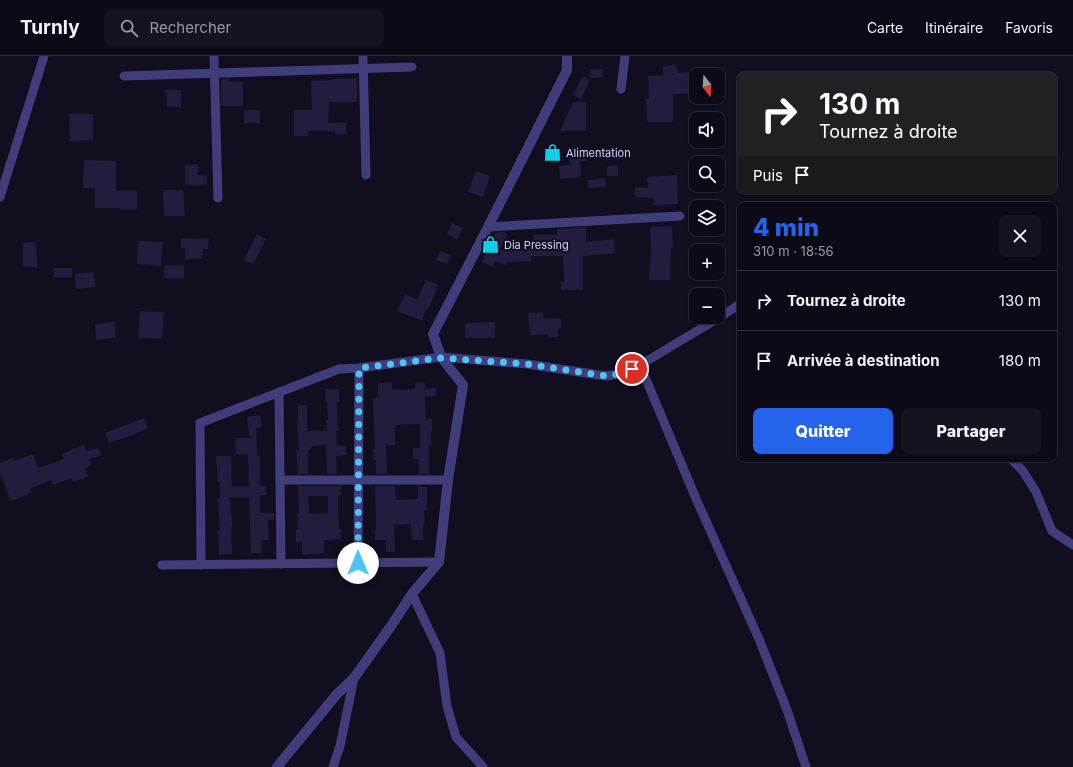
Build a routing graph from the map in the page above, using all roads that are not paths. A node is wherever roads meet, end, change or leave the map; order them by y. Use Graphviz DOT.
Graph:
graph roads {
  1 [pos="44,56"];
  2 [pos="214,56"];
  3 [pos="363,56"];
  4 [pos="567,56"];
  5 [pos="625,56"];
  6 [pos="412,67"];
  7 [pos="363,69"];
  8 [pos="214,74"];
  9 [pos="124,76"];
  10 [pos="621,89"];
  11 [pos="366,174"];
  12 [pos="0,197"];
  13 [pos="218,198"];
  14 [pos="680,216"];
  15 [pos="488,227"];
  16 [pos="737,306"];
  17 [pos="441,358"];
  18 [pos="640,366"];
  19 [pos="359,368"];
  20 [pos="279,392"];
  21 [pos="1014,462"];
  22 [pos="280,480"];
  23 [pos="359,480"];
  24 [pos="448,480"];
  25 [pos="1073,545"];
  26 [pos="439,562"];
  27 [pos="358,563"];
  28 [pos="281,564"];
  29 [pos="162,565"];
  30 [pos="201,565"];
  31 [pos="412,594"];
  32 [pos="354,678"];
  33 [pos="277,767"];
  34 [pos="333,767"];
  35 [pos="483,767"];
  36 [pos="806,767"];
  1 -- 12 [label="street"];
  2 -- 8 [label="street"];
  3 -- 7 [label="street"];
  4 -- 15 [label="street"];
  5 -- 10 [label="street"];
  6 -- 7 [label="street"];
  7 -- 8 [label="street"];
  7 -- 11 [label="street"];
  8 -- 9 [label="street"];
  8 -- 13 [label="street"];
  14 -- 15 [label="street"];
  15 -- 17 [label="street"];
  16 -- 18 [label="street"];
  17 -- 18 [label="street"];
  17 -- 19 [label="street"];
  17 -- 24 [label="street"];
  18 -- 36 [label="street"];
  19 -- 20 [label="street"];
  19 -- 23 [label="street"];
  20 -- 22 [label="street"];
  20 -- 30 [label="street"];
  21 -- 25 [label="street"];
  22 -- 23 [label="street"];
  22 -- 28 [label="street"];
  23 -- 24 [label="street"];
  23 -- 27 [label="street"];
  24 -- 26 [label="street"];
  26 -- 27 [label="street"];
  26 -- 31 [label="street"];
  27 -- 28 [label="street"];
  28 -- 30 [label="street"];
  29 -- 30 [label="street"];
  31 -- 32 [label="street"];
  31 -- 35 [label="street"];
  32 -- 33 [label="street"];
  32 -- 34 [label="street"];
}
